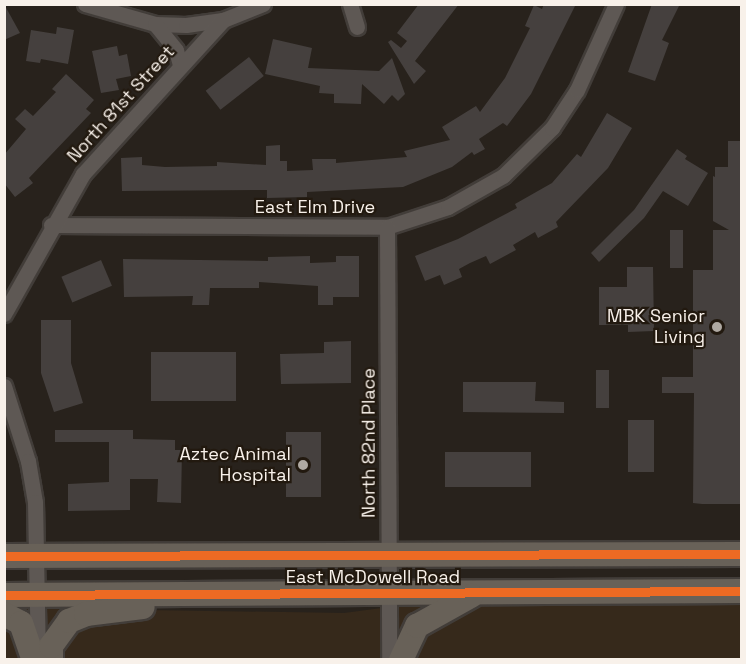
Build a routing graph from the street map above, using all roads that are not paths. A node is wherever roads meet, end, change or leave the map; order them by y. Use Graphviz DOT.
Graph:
graph roads {
  1 [pos="85,4"];
  2 [pos="263,4"];
  3 [pos="350,4"];
  4 [pos="616,4"];
  5 [pos="223,20"];
  6 [pos="155,24"];
  7 [pos="357,27"];
  8 [pos="180,65"];
  9 [pos="51,225"];
  10 [pos="387,227"];
  11 [pos="4,314"];
  12 [pos="4,386"];
  13 [pos="741,554"];
  14 [pos="389,555"];
  15 [pos="4,556"];
  16 [pos="37,556"];
  17 [pos="741,591"];
  18 [pos="478,592"];
  19 [pos="390,593"];
  20 [pos="252,594"];
  21 [pos="4,595"];
  22 [pos="38,595"];
  23 [pos="4,614"];
  24 [pos="36,660"];
  25 [pos="51,660"];
  26 [pos="389,660"];
  27 [pos="401,660"];
  1 -- 6 [label="street"];
  2 -- 5 [label="street"];
  3 -- 7 [label="street"];
  4 -- 10 [label="street, East Elm Drive"];
  5 -- 6 [label="street"];
  5 -- 8 [label="street, North 81st Street"];
  6 -- 8 [label="street"];
  8 -- 9 [label="street, North 81st Street"];
  9 -- 10 [label="street, East Elm Drive"];
  9 -- 11 [label="street, North 81st Street"];
  10 -- 14 [label="street, North 82nd Place"];
  12 -- 16 [label="street"];
  13 -- 14 [label="main road, East McDowell Road"];
  14 -- 16 [label="main road, East McDowell Road"];
  14 -- 19 [label="street, North 82nd Place"];
  15 -- 16 [label="main road, East McDowell Road"];
  16 -- 22 [label="street"];
  17 -- 18 [label="main road, East McDowell Road"];
  18 -- 19 [label="main road, East McDowell Road"];
  18 -- 27 [label="main road"];
  19 -- 20 [label="main road, East McDowell Road"];
  19 -- 26 [label="street, North 82nd Place"];
  20 -- 22 [label="main road, East McDowell Road"];
  20 -- 25 [label="main road"];
  21 -- 22 [label="main road, East McDowell Road"];
  22 -- 24 [label="street"];
  23 -- 24 [label="main road"];
}
